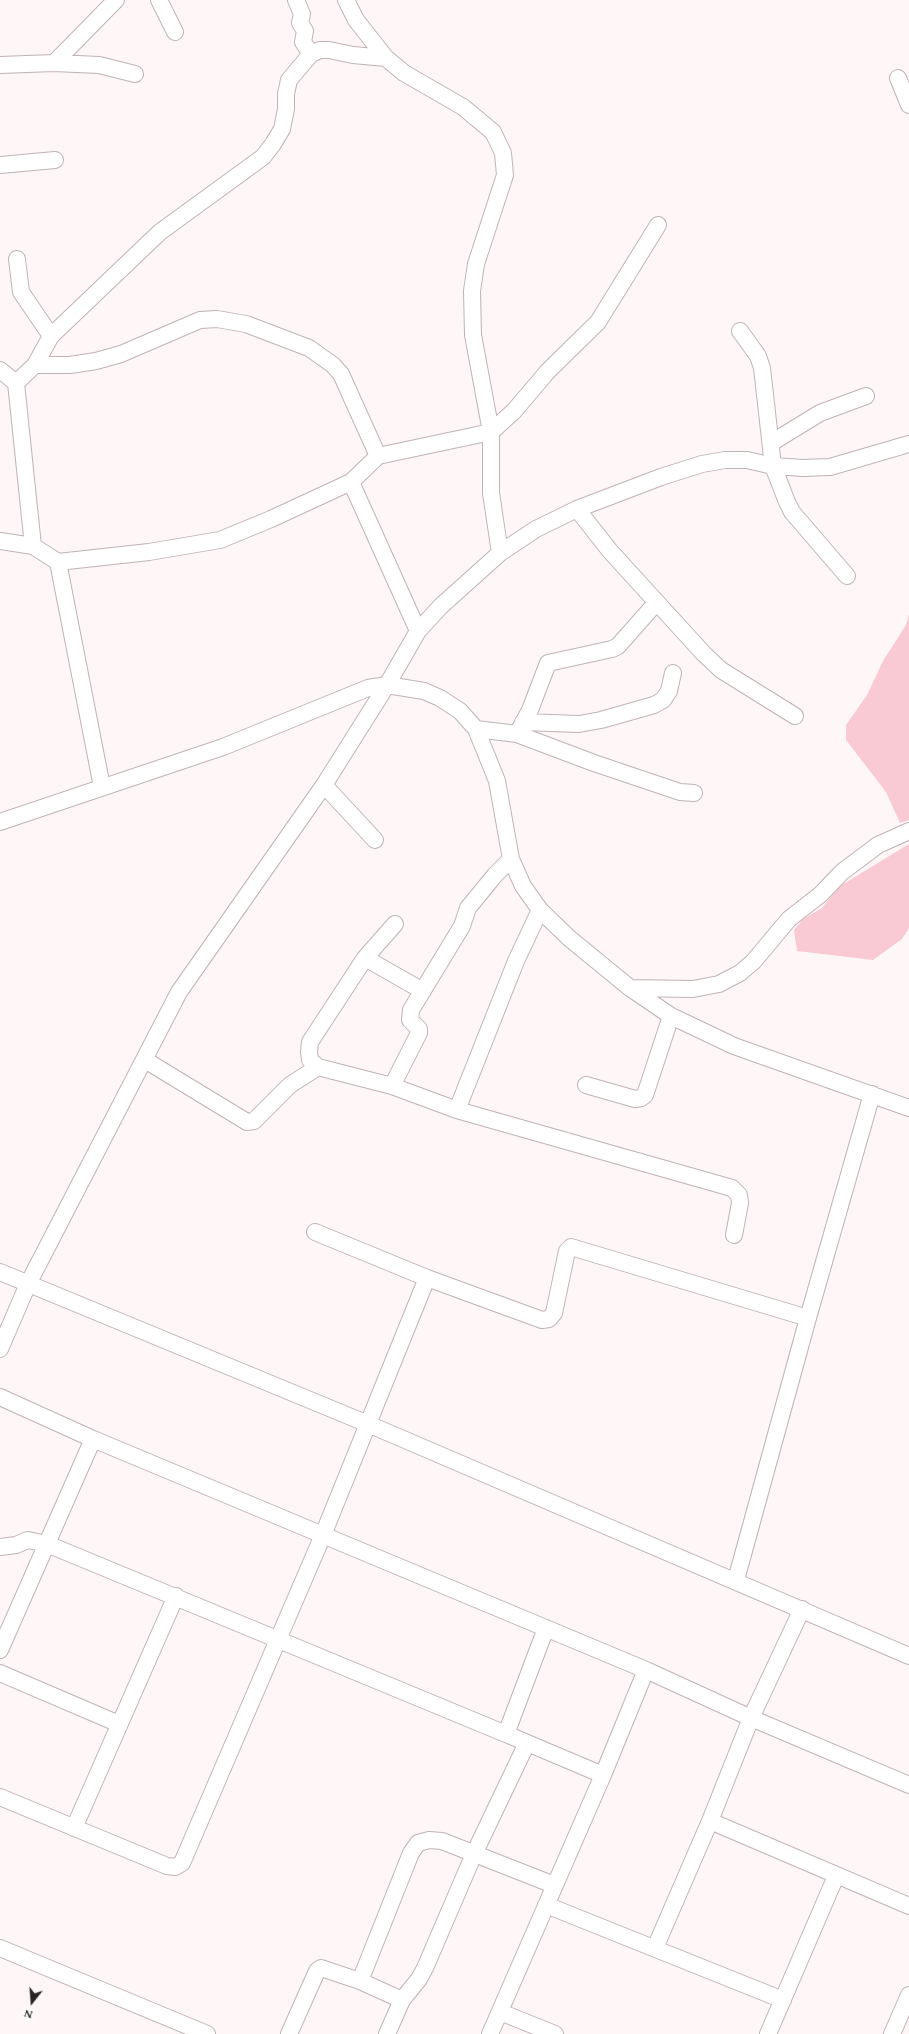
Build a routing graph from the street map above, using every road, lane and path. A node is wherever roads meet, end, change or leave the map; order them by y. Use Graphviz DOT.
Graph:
graph roads {
  1 [pos="116,0"];
  2 [pos="159,0"];
  3 [pos="296,0"];
  4 [pos="346,0"];
  5 [pos="175,32"];
  6 [pos="311,54"];
  7 [pos="386,58"];
  8 [pos="54,63"];
  9 [pos="0,65"];
  10 [pos="135,74"];
  11 [pos="898,78"];
  12 [pos="909,104"];
  13 [pos="55,160"];
  14 [pos="0,165"];
  15 [pos="658,225"];
  16 [pos="17,259"];
  17 [pos="740,330"];
  18 [pos="51,336"];
  19 [pos="35,365"];
  20 [pos="0,370"];
  21 [pos="16,383"];
  22 [pos="866,396"];
  23 [pos="491,432"];
  24 [pos="771,444"];
  25 [pos="909,444"];
  26 [pos="378,456"];
  27 [pos="773,466"];
  28 [pos="351,482"];
  29 [pos="577,509"];
  30 [pos="0,541"];
  31 [pos="33,546"];
  32 [pos="500,554"];
  33 [pos="58,562"];
  34 [pos="847,576"];
  35 [pos="656,603"];
  36 [pos="418,631"];
  37 [pos="673,673"];
  38 [pos="387,686"];
  39 [pos="795,716"];
  40 [pos="520,728"];
  41 [pos="476,729"];
  42 [pos="324,785"];
  43 [pos="102,787"];
  44 [pos="694,793"];
  45 [pos="0,822"];
  46 [pos="909,831"];
  47 [pos="375,840"];
  48 [pos="511,859"];
  49 [pos="540,910"];
  50 [pos="395,924"];
  51 [pos="365,958"];
  52 [pos="630,988"];
  53 [pos="423,991"];
  54 [pos="671,1016"];
  55 [pos="145,1060"];
  56 [pos="318,1067"];
  57 [pos="586,1085"];
  58 [pos="392,1086"];
  59 [pos="872,1094"];
  60 [pos="909,1108"];
  61 [pos="457,1110"];
  62 [pos="315,1232"];
  63 [pos="734,1235"];
  64 [pos="0,1272"];
  65 [pos="427,1278"];
  66 [pos="28,1284"];
  67 [pos="808,1318"];
  68 [pos="0,1349"];
  69 [pos="0,1397"];
  70 [pos="368,1424"];
  71 [pos="93,1438"];
  72 [pos="323,1535"];
  73 [pos="47,1544"];
  74 [pos="0,1547"];
  75 [pos="736,1580"];
  76 [pos="176,1596"];
  77 [pos="802,1609"];
  78 [pos="546,1628"];
  79 [pos="278,1639"];
  80 [pos="0,1650"];
  81 [pos="909,1656"];
  82 [pos="646,1670"];
  83 [pos="0,1673"];
  84 [pos="751,1718"];
  85 [pos="119,1724"];
  86 [pos="506,1734"];
  87 [pos="527,1743"];
  88 [pos="603,1775"];
  89 [pos="909,1785"];
  90 [pos="0,1797"];
  91 [pos="710,1821"];
  92 [pos="74,1828"];
  93 [pos="474,1854"];
  94 [pos="836,1876"];
  95 [pos="554,1885"];
  96 [pos="546,1905"];
  97 [pos="909,1906"];
  98 [pos="0,1948"];
  99 [pos="655,1948"];
  100 [pos="360,1981"];
  101 [pos="909,1995"];
  102 [pos="402,2000"];
  103 [pos="783,2000"];
  104 [pos="500,2012"];
  105 [pos="905,2015"];
  106 [pos="207,2034"];
  107 [pos="289,2034"];
  108 [pos="387,2034"];
  109 [pos="490,2034"];
  110 [pos="555,2034"];
  111 [pos="768,2034"];
  112 [pos="892,2034"];
  1 -- 8 [label="street"];
  2 -- 5 [label="street"];
  3 -- 6 [label="street"];
  4 -- 7 [label="street"];
  6 -- 7 [label="street"];
  6 -- 18 [label="street"];
  7 -- 23 [label="street"];
  8 -- 9 [label="street"];
  8 -- 10 [label="street"];
  11 -- 12 [label="street"];
  13 -- 14 [label="street"];
  15 -- 23 [label="street"];
  16 -- 18 [label="street"];
  17 -- 24 [label="street"];
  18 -- 19 [label="street"];
  19 -- 21 [label="street"];
  19 -- 26 [label="street"];
  20 -- 21 [label="street"];
  21 -- 31 [label="street"];
  22 -- 24 [label="street"];
  23 -- 26 [label="street"];
  23 -- 32 [label="street"];
  24 -- 27 [label="street"];
  25 -- 27 [label="street"];
  26 -- 28 [label="street"];
  27 -- 29 [label="street"];
  27 -- 34 [label="street"];
  28 -- 33 [label="street"];
  28 -- 36 [label="street"];
  29 -- 32 [label="street"];
  29 -- 35 [label="street"];
  30 -- 31 [label="street"];
  31 -- 33 [label="street"];
  32 -- 36 [label="street"];
  33 -- 43 [label="street"];
  35 -- 39 [label="street"];
  35 -- 40 [label="street"];
  36 -- 38 [label="street"];
  37 -- 40 [label="street"];
  38 -- 41 [label="street"];
  38 -- 42 [label="street"];
  38 -- 43 [label="street"];
  40 -- 41 [label="street"];
  40 -- 44 [label="street"];
  41 -- 48 [label="street"];
  42 -- 47 [label="street"];
  42 -- 55 [label="street"];
  43 -- 45 [label="street"];
  46 -- 52 [label="street"];
  48 -- 49 [label="street"];
  48 -- 53 [label="street"];
  49 -- 52 [label="street"];
  49 -- 61 [label="street"];
  50 -- 51 [label="street"];
  51 -- 53 [label="street"];
  51 -- 56 [label="street"];
  52 -- 54 [label="street"];
  53 -- 58 [label="street"];
  54 -- 57 [label="street"];
  54 -- 59 [label="street"];
  55 -- 56 [label="street"];
  55 -- 66 [label="street"];
  56 -- 58 [label="street"];
  58 -- 61 [label="street"];
  59 -- 60 [label="street"];
  59 -- 67 [label="street"];
  61 -- 63 [label="street"];
  62 -- 65 [label="street"];
  64 -- 66 [label="street"];
  65 -- 67 [label="street"];
  65 -- 70 [label="street"];
  66 -- 68 [label="street"];
  66 -- 70 [label="street"];
  67 -- 75 [label="street"];
  69 -- 71 [label="street"];
  70 -- 72 [label="street"];
  70 -- 75 [label="street"];
  71 -- 72 [label="street"];
  71 -- 73 [label="street"];
  72 -- 78 [label="street"];
  72 -- 79 [label="street"];
  73 -- 74 [label="street"];
  73 -- 76 [label="street"];
  73 -- 80 [label="street"];
  75 -- 77 [label="street"];
  76 -- 79 [label="street"];
  76 -- 85 [label="street"];
  77 -- 81 [label="street"];
  77 -- 84 [label="street"];
  78 -- 82 [label="street"];
  78 -- 86 [label="street"];
  79 -- 86 [label="street"];
  79 -- 92 [label="street"];
  82 -- 84 [label="street"];
  82 -- 88 [label="street"];
  83 -- 85 [label="street"];
  84 -- 89 [label="street"];
  84 -- 91 [label="street"];
  85 -- 92 [label="street"];
  86 -- 87 [label="street"];
  87 -- 88 [label="street"];
  87 -- 93 [label="street"];
  88 -- 95 [label="street"];
  90 -- 92 [label="street"];
  91 -- 94 [label="street"];
  91 -- 99 [label="street"];
  93 -- 95 [label="street"];
  93 -- 100 [label="street"];
  93 -- 102 [label="street"];
  94 -- 97 [label="street"];
  94 -- 103 [label="street"];
  95 -- 96 [label="street"];
  96 -- 99 [label="street"];
  96 -- 104 [label="street"];
  98 -- 106 [label="street"];
  99 -- 103 [label="street"];
  100 -- 102 [label="street"];
  100 -- 107 [label="street"];
  101 -- 105 [label="street"];
  102 -- 108 [label="street"];
  103 -- 111 [label="street"];
  104 -- 109 [label="street"];
  104 -- 110 [label="street"];
  105 -- 112 [label="street"];
}
